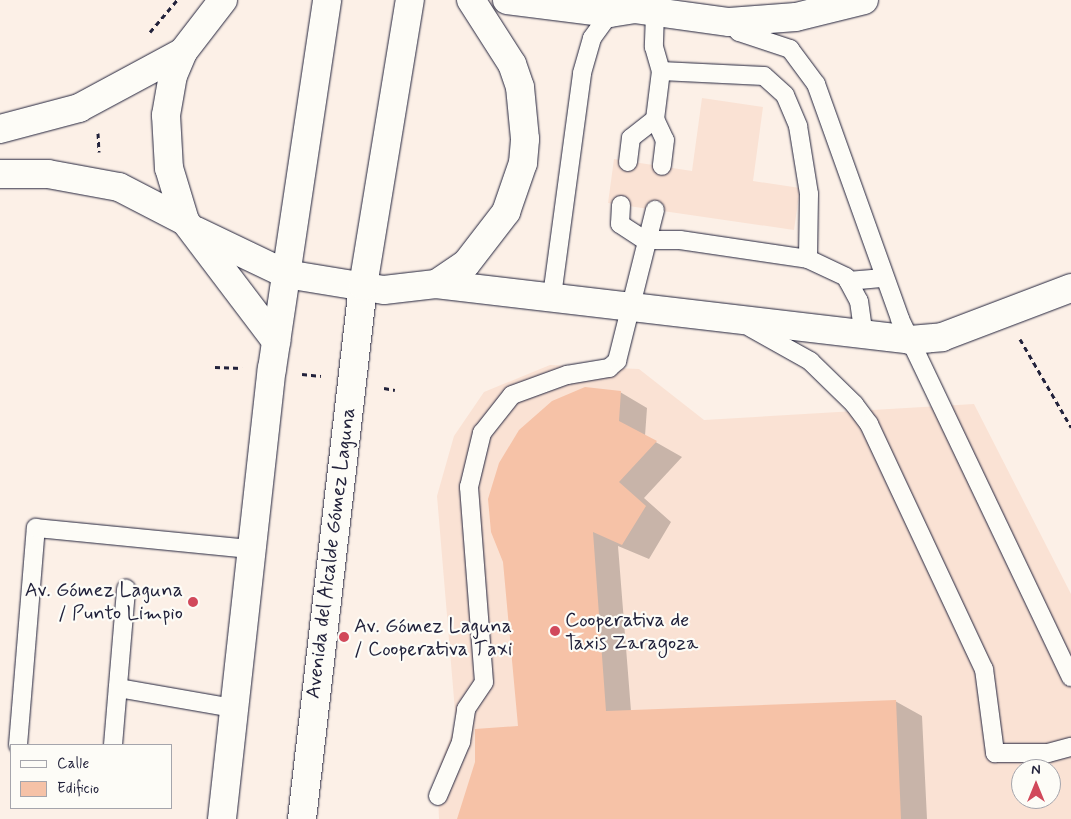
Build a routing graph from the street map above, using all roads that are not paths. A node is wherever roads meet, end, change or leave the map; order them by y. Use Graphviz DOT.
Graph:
graph roads {
  1 [pos="223,0"];
  2 [pos="327,0"];
  3 [pos="410,0"];
  4 [pos="471,0"];
  5 [pos="507,0"];
  6 [pos="864,0"];
  7 [pos="629,9"];
  8 [pos="729,22"];
  9 [pos="183,52"];
  10 [pos="661,71"];
  11 [pos="655,119"];
  12 [pos="0,129"];
  13 [pos="628,162"];
  14 [pos="662,166"];
  15 [pos="0,174"];
  16 [pos="621,205"];
  17 [pos="655,210"];
  18 [pos="191,226"];
  19 [pos="645,240"];
  20 [pos="808,259"];
  21 [pos="286,274"];
  22 [pos="884,278"];
  23 [pos="848,281"];
  24 [pos="436,284"];
  25 [pos="363,286"];
  26 [pos="1071,288"];
  27 [pos="552,296"];
  28 [pos="630,304"];
  29 [pos="735,321"];
  30 [pos="864,335"];
  31 [pos="910,340"];
  32 [pos="276,342"];
  33 [pos="251,549"];
  34 [pos="126,589"];
  35 [pos="1071,677"];
  36 [pos="118,688"];
  37 [pos="233,708"];
  38 [pos="18,744"];
  39 [pos="113,744"];
  40 [pos="1071,747"];
  41 [pos="438,796"];
  42 [pos="222,819"];
  43 [pos="302,819"];
  1 -- 9 [label="main road"];
  2 -- 21 [label="main road"];
  3 -- 25 [label="main road, Avenida del Alcalde Gómez Laguna"];
  4 -- 24 [label="main road"];
  5 -- 7 [label="main road"];
  6 -- 8 [label="main road"];
  7 -- 8 [label="main road"];
  7 -- 10 [label="lane"];
  7 -- 27 [label="lane"];
  8 -- 22 [label="lane"];
  9 -- 12 [label="main road"];
  9 -- 18 [label="main road"];
  10 -- 11 [label="lane"];
  10 -- 20 [label="lane"];
  11 -- 13 [label="lane"];
  11 -- 14 [label="lane"];
  15 -- 18 [label="main road"];
  16 -- 19 [label="lane"];
  17 -- 19 [label="lane"];
  18 -- 21 [label="main road"];
  18 -- 32 [label="main road"];
  19 -- 20 [label="lane"];
  19 -- 28 [label="lane"];
  20 -- 23 [label="lane"];
  21 -- 25 [label="main road"];
  21 -- 32 [label="main road"];
  22 -- 23 [label="lane"];
  22 -- 31 [label="lane"];
  23 -- 30 [label="lane"];
  24 -- 25 [label="main road"];
  24 -- 27 [label="main road"];
  25 -- 43 [label="main road, Avenida del Alcalde Gómez Laguna"];
  26 -- 31 [label="main road"];
  27 -- 28 [label="main road"];
  28 -- 29 [label="main road"];
  28 -- 41 [label="lane"];
  29 -- 30 [label="main road"];
  29 -- 40 [label="lane"];
  30 -- 31 [label="main road"];
  31 -- 35 [label="lane"];
  32 -- 33 [label="main road"];
  33 -- 37 [label="main road"];
  33 -- 38 [label="lane"];
  34 -- 36 [label="lane"];
  36 -- 37 [label="lane"];
  36 -- 39 [label="lane"];
  37 -- 42 [label="main road"];
}
